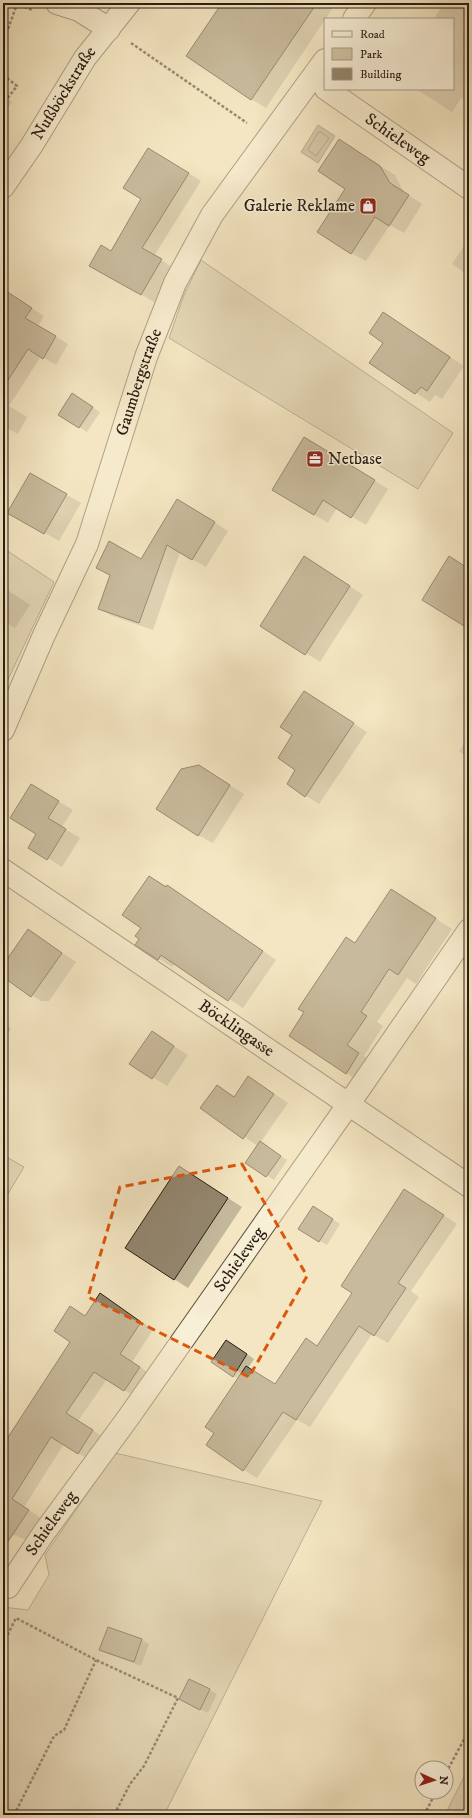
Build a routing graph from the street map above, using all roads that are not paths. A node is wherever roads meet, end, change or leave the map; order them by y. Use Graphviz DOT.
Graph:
graph roads {
  1 [pos="129,3"];
  2 [pos="365,3"];
  3 [pos="48,8"];
  4 [pos="355,18"];
  5 [pos="109,28"];
  6 [pos="324,66"];
  7 [pos="321,86"];
  8 [pos="327,90"];
  9 [pos="3,187"];
  10 [pos="469,188"];
  11 [pos="3,730"];
  12 [pos="3,870"];
  13 [pos="469,930"];
  14 [pos="348,1105"];
  15 [pos="469,1186"];
  16 [pos="8,1587"];
  1 -- 5 [label="street, Nußböckstraße"];
  2 -- 4 [label="street"];
  3 -- 5 [label="street"];
  5 -- 9 [label="street, Nußböckstraße"];
  6 -- 7 [label="street, Gaumbergstraße"];
  7 -- 11 [label="street, Gaumbergstraße"];
  8 -- 10 [label="street, Schieleweg"];
  12 -- 14 [label="street, Böcklingasse"];
  13 -- 14 [label="street, Schieleweg"];
  14 -- 15 [label="street, Böcklingasse"];
  14 -- 16 [label="street, Schieleweg"];
}
